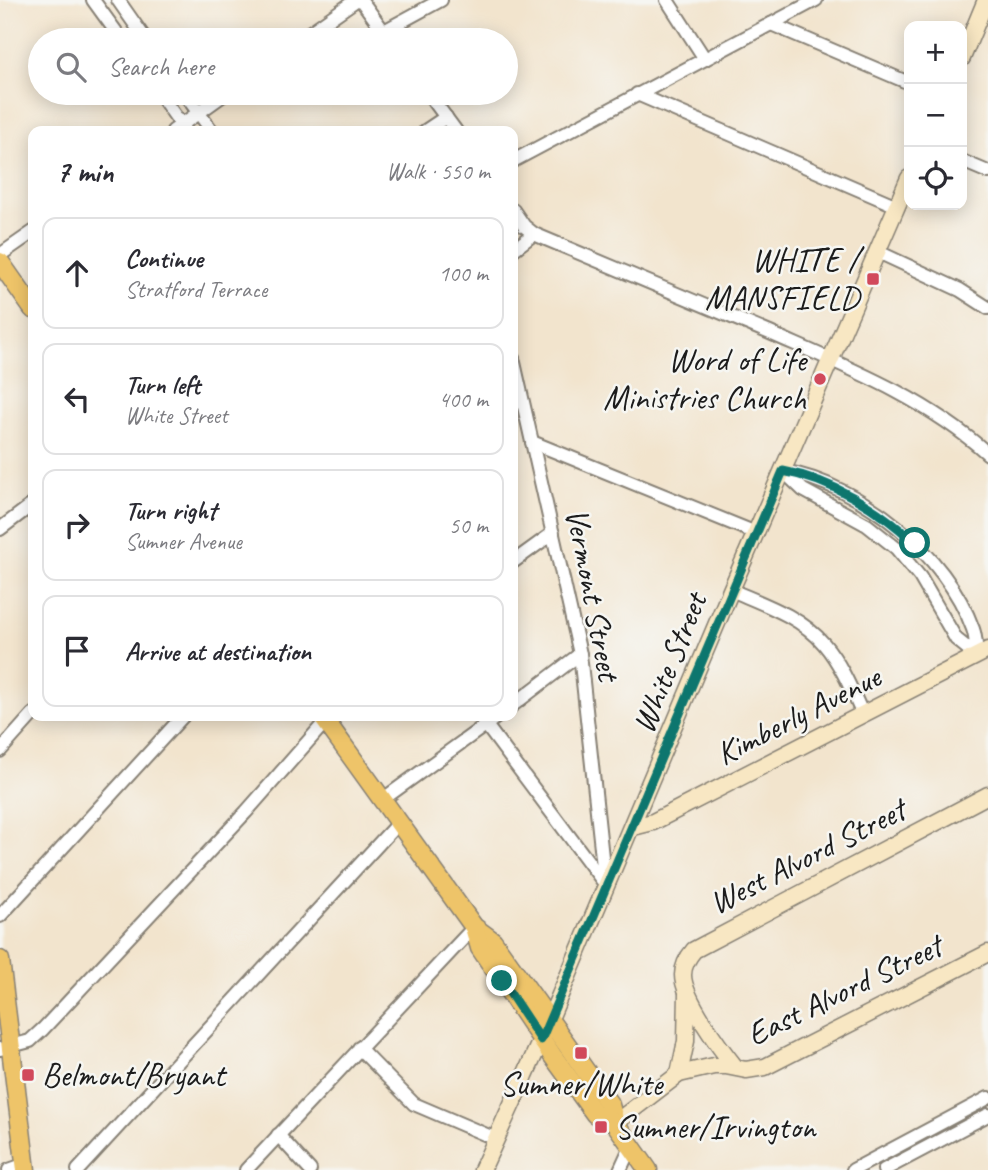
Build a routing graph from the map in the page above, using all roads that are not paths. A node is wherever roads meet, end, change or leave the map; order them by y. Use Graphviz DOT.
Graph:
graph roads {
  1 [pos="93,0"];
  2 [pos="117,0"];
  3 [pos="356,0"];
  4 [pos="361,0"];
  5 [pos="441,0"];
  6 [pos="667,0"];
  7 [pos="816,0"];
  8 [pos="986,0"];
  9 [pos="771,24"];
  10 [pos="113,28"];
  11 [pos="137,28"];
  12 [pos="316,28"];
  13 [pos="381,28"];
  14 [pos="399,28"];
  15 [pos="967,46"];
  16 [pos="705,59"];
  17 [pos="904,81"];
  18 [pos="637,94"];
  19 [pos="166,105"];
  20 [pos="192,105"];
  21 [pos="209,105"];
  22 [pos="437,105"];
  23 [pos="198,113"];
  24 [pos="446,117"];
  25 [pos="178,126"];
  26 [pos="183,126"];
  27 [pos="208,126"];
  28 [pos="432,126"];
  29 [pos="452,126"];
  30 [pos="518,158"];
  31 [pos="967,163"];
  32 [pos="988,172"];
  33 [pos="904,190"];
  34 [pos="897,206"];
  35 [pos="518,216"];
  36 [pos="534,234"];
  37 [pos="28,235"];
  38 [pos="518,246"];
  39 [pos="876,251"];
  40 [pos="0,255"];
  41 [pos="0,262"];
  42 [pos="28,302"];
  43 [pos="988,308"];
  44 [pos="832,360"];
  45 [pos="518,379"];
  46 [pos="525,409"];
  47 [pos="518,414"];
  48 [pos="532,442"];
  49 [pos="988,454"];
  50 [pos="783,471"];
  51 [pos="28,508"];
  52 [pos="871,508"];
  53 [pos="860,521"];
  54 [pos="0,529"];
  55 [pos="553,533"];
  56 [pos="756,533"];
  57 [pos="518,558"];
  58 [pos="932,561"];
  59 [pos="918,573"];
  60 [pos="731,590"];
  61 [pos="983,653"];
  62 [pos="580,654"];
  63 [pos="518,701"];
  64 [pos="863,715"];
  65 [pos="28,720"];
  66 [pos="178,721"];
  67 [pos="322,721"];
  68 [pos="326,721"];
  69 [pos="491,721"];
  70 [pos="486,725"];
  71 [pos="0,751"];
  72 [pos="988,795"];
  73 [pos="382,800"];
  74 [pos="398,822"];
  75 [pos="633,827"];
  76 [pos="606,885"];
  77 [pos="0,915"];
  78 [pos="474,927"];
  79 [pos="988,953"];
  80 [pos="0,960"];
  81 [pos="687,992"];
  82 [pos="549,1020"];
  83 [pos="541,1040"];
  84 [pos="6,1047"];
  85 [pos="359,1048"];
  86 [pos="735,1067"];
  87 [pos="679,1074"];
  88 [pos="988,1098"];
  89 [pos="988,1115"];
  90 [pos="615,1123"];
  91 [pos="278,1135"];
  92 [pos="496,1139"];
  93 [pos="631,1146"];
  94 [pos="20,1168"];
  95 [pos="78,1170"];
  96 [pos="246,1170"];
  97 [pos="310,1170"];
  98 [pos="482,1170"];
  99 [pos="620,1170"];
  100 [pos="648,1170"];
  101 [pos="853,1170"];
  102 [pos="884,1170"];
  1 -- 10 [label="street"];
  2 -- 11 [label="street"];
  3 -- 12 [label="street"];
  4 -- 13 [label="street"];
  5 -- 14 [label="street"];
  6 -- 16 [label="street"];
  7 -- 9 [label="street"];
  8 -- 15 [label="main road"];
  9 -- 16 [label="street"];
  9 -- 17 [label="street"];
  16 -- 18 [label="street"];
  18 -- 30 [label="street"];
  18 -- 34 [label="street"];
  19 -- 25 [label="street"];
  20 -- 23 [label="street"];
  21 -- 23 [label="street"];
  22 -- 24 [label="street"];
  23 -- 26 [label="street"];
  23 -- 27 [label="street"];
  24 -- 28 [label="street"];
  24 -- 29 [label="street"];
  31 -- 32 [label="street"];
  33 -- 34 [label="main road, White Street"];
  34 -- 39 [label="main road, White Street"];
  35 -- 36 [label="street"];
  36 -- 38 [label="street"];
  36 -- 44 [label="street"];
  37 -- 40 [label="street"];
  39 -- 43 [label="street"];
  39 -- 44 [label="main road, White Street"];
  41 -- 42 [label="main road"];
  44 -- 49 [label="street"];
  44 -- 50 [label="main road, White Street"];
  45 -- 46 [label="street, Vermont Street"];
  46 -- 47 [label="street"];
  46 -- 48 [label="street, Vermont Street"];
  48 -- 55 [label="street, Vermont Street"];
  48 -- 56 [label="street"];
  50 -- 52 [label="street"];
  50 -- 53 [label="street"];
  50 -- 56 [label="main road, White Street"];
  51 -- 54 [label="street"];
  52 -- 53 [label="street"];
  52 -- 58 [label="street"];
  53 -- 59 [label="street"];
  55 -- 57 [label="street"];
  55 -- 62 [label="street, Vermont Street"];
  56 -- 60 [label="main road, White Street"];
  58 -- 59 [label="street"];
  58 -- 61 [label="street"];
  59 -- 61 [label="street"];
  60 -- 64 [label="street"];
  60 -- 75 [label="main road, White Street"];
  61 -- 64 [label="main road, Kimberly Avenue"];
  62 -- 63 [label="street"];
  62 -- 76 [label="street, Vermont Street"];
  64 -- 75 [label="main road, Kimberly Avenue"];
  65 -- 71 [label="street"];
  66 -- 77 [label="street"];
  67 -- 84 [label="street"];
  68 -- 73 [label="main road"];
  69 -- 70 [label="street"];
  70 -- 73 [label="street"];
  70 -- 76 [label="street"];
  72 -- 81 [label="main road, West Alvord Street"];
  73 -- 74 [label="main road"];
  74 -- 78 [label="main road"];
  74 -- 95 [label="street"];
  75 -- 76 [label="main road, White Street"];
  76 -- 82 [label="main road, White Street"];
  78 -- 82 [label="main road"];
  78 -- 83 [label="main road"];
  78 -- 85 [label="street"];
  79 -- 86 [label="main road, East Alvord Street"];
  80 -- 84 [label="main road"];
  81 -- 86 [label="main road"];
  81 -- 87 [label="main road, West Alvord Street"];
  82 -- 83 [label="main road, White Street"];
  82 -- 90 [label="main road"];
  83 -- 90 [label="main road"];
  83 -- 92 [label="main road, White Street"];
  84 -- 94 [label="main road"];
  85 -- 91 [label="street"];
  85 -- 92 [label="street"];
  86 -- 87 [label="main road, East Alvord Street"];
  87 -- 90 [label="main road, East Alvord Street"];
  88 -- 101 [label="street"];
  89 -- 102 [label="street"];
  90 -- 93 [label="main road"];
  91 -- 96 [label="street"];
  91 -- 97 [label="street"];
  92 -- 98 [label="main road, White Street"];
  93 -- 99 [label="street"];
  93 -- 100 [label="main road"];
}
